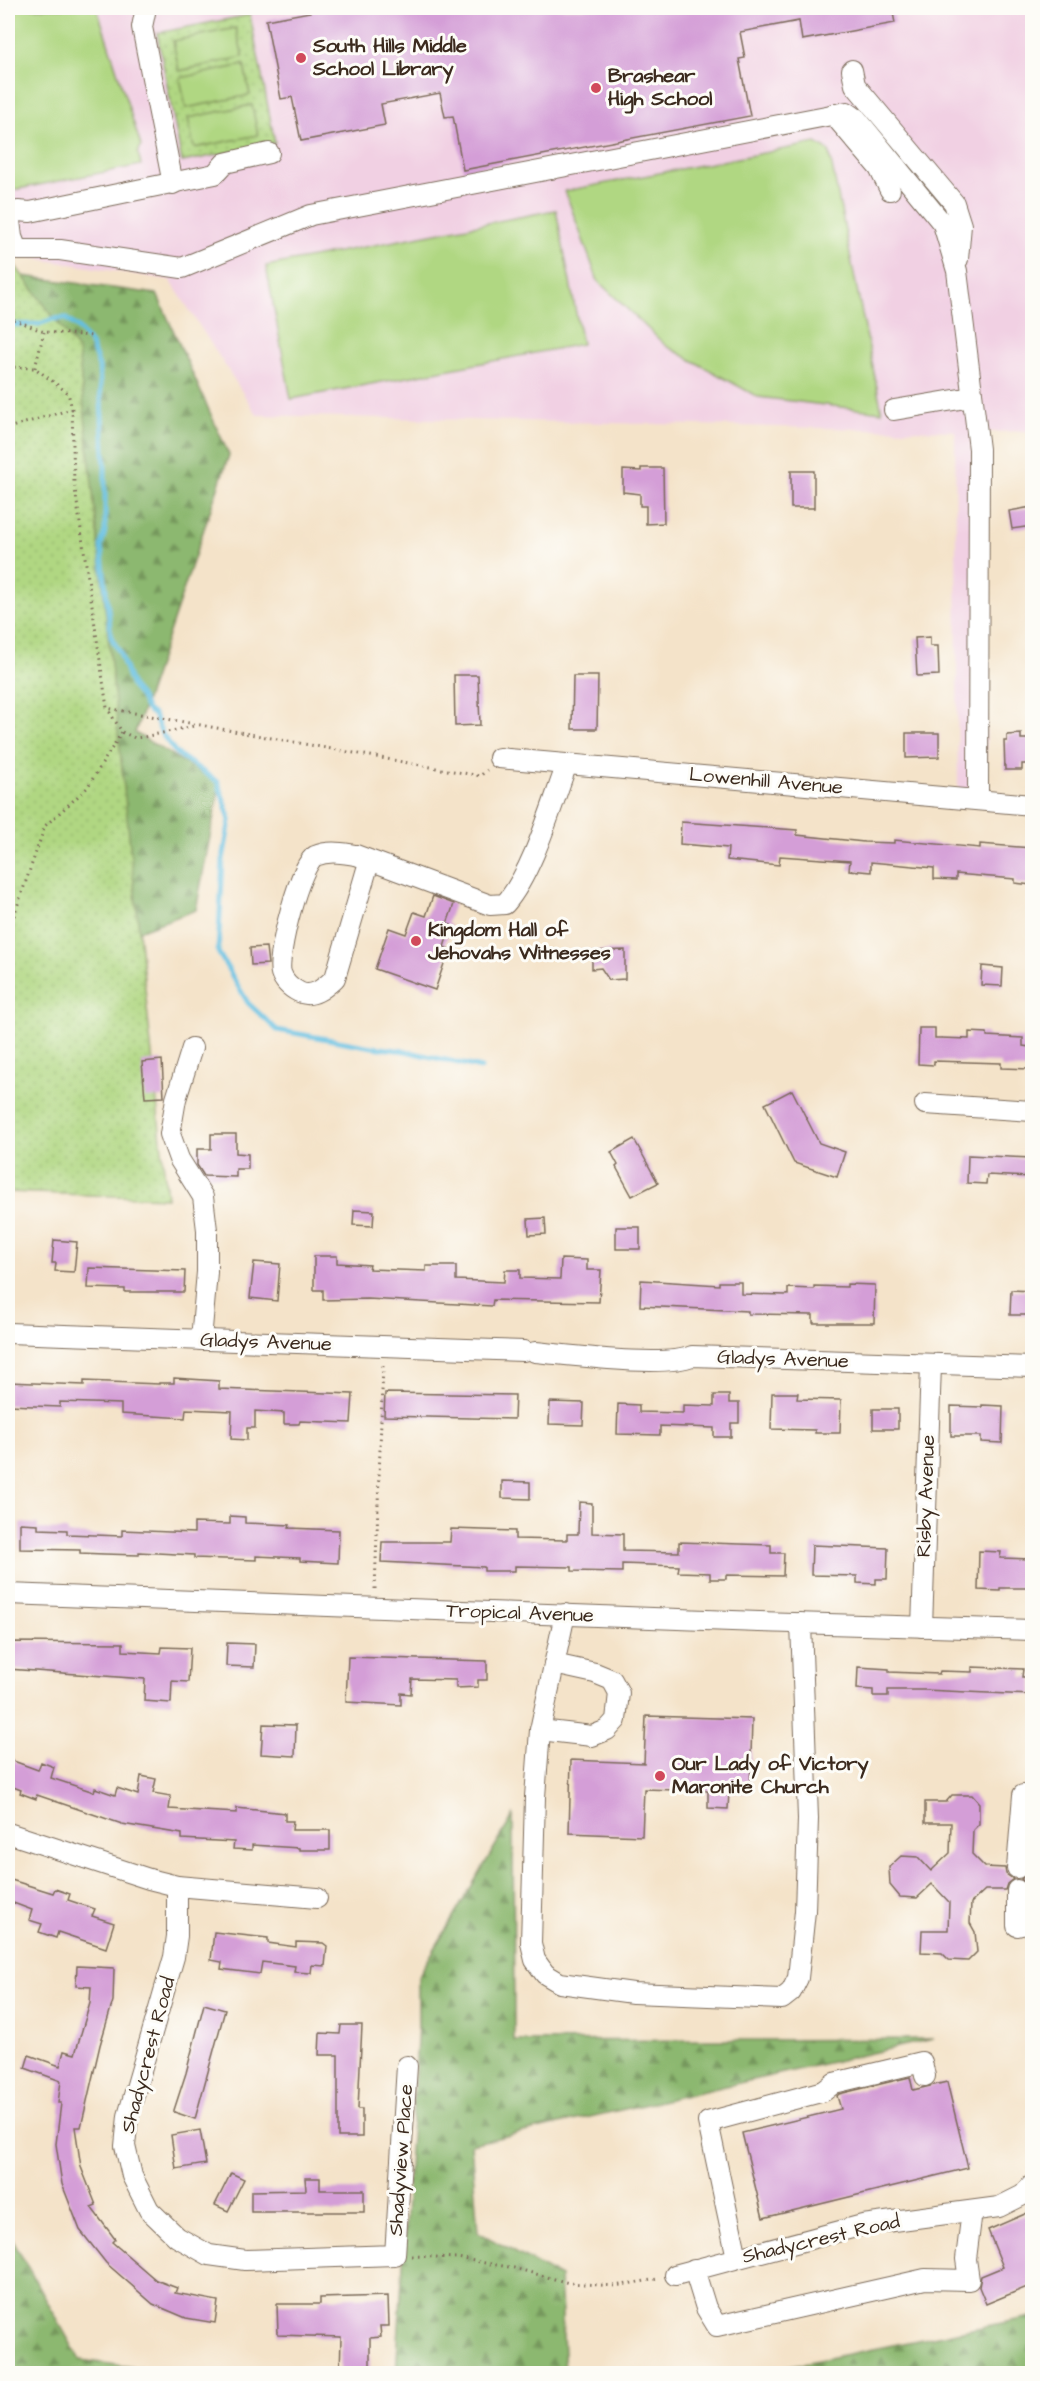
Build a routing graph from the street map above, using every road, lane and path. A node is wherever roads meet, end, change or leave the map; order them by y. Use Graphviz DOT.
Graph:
graph roads {
  1 [pos="12,8"];
  2 [pos="146,8"];
  3 [pos="8,10"];
  4 [pos="852,70"];
  5 [pos="833,114"];
  6 [pos="269,153"];
  7 [pos="173,184"];
  8 [pos="890,190"];
  9 [pos="957,271"];
  10 [pos="8,317"];
  11 [pos="44,332"];
  12 [pos="93,336"];
  13 [pos="8,367"];
  14 [pos="36,368"];
  15 [pos="972,397"];
  16 [pos="72,409"];
  17 [pos="894,410"];
  18 [pos="8,428"];
  19 [pos="106,708"];
  20 [pos="196,726"];
  21 [pos="122,732"];
  22 [pos="499,758"];
  23 [pos="567,764"];
  24 [pos="978,800"];
  25 [pos="1032,805"];
  26 [pos="369,862"];
  27 [pos="8,933"];
  28 [pos="192,1048"];
  29 [pos="925,1104"];
  30 [pos="1032,1111"];
  31 [pos="8,1333"];
  32 [pos="201,1340"];
  33 [pos="384,1345"];
  34 [pos="931,1365"];
  35 [pos="1032,1367"];
  36 [pos="375,1586"];
  37 [pos="8,1594"];
  38 [pos="565,1614"];
  39 [pos="801,1623"];
  40 [pos="922,1627"];
  41 [pos="1032,1630"];
  42 [pos="554,1664"];
  43 [pos="540,1730"];
  44 [pos="1032,1798"];
  45 [pos="8,1833"];
  46 [pos="1017,1868"];
  47 [pos="177,1886"];
  48 [pos="1017,1890"];
  49 [pos="317,1898"];
  50 [pos="1032,1922"];
  51 [pos="407,2066"];
  52 [pos="925,2076"];
  53 [pos="1032,2185"];
  54 [pos="972,2211"];
  55 [pos="395,2255"];
  56 [pos="737,2258"];
  57 [pos="685,2272"];
  1 -- 3 [label="path"];
  2 -- 7 [label="street"];
  4 -- 9 [label="street"];
  5 -- 7 [label="street"];
  5 -- 8 [label="street"];
  5 -- 9 [label="street"];
  6 -- 7 [label="street"];
  9 -- 15 [label="street"];
  10 -- 11 [label="path"];
  11 -- 12 [label="path"];
  11 -- 14 [label="path"];
  13 -- 14 [label="path"];
  14 -- 16 [label="path"];
  15 -- 17 [label="street"];
  15 -- 24 [label="street"];
  16 -- 18 [label="path"];
  16 -- 19 [label="path"];
  19 -- 20 [label="path"];
  19 -- 21 [label="path"];
  20 -- 21 [label="path"];
  20 -- 22 [label="path"];
  21 -- 27 [label="path"];
  22 -- 23 [label="street, Lowenhill Avenue"];
  23 -- 24 [label="street, Lowenhill Avenue"];
  23 -- 26 [label="street"];
  24 -- 25 [label="street, Lowenhill Avenue"];
  26 -- 26 [label="street"];
  28 -- 32 [label="street"];
  29 -- 30 [label="street"];
  31 -- 32 [label="street, Gladys Avenue"];
  32 -- 33 [label="street, Gladys Avenue"];
  33 -- 34 [label="street, Gladys Avenue"];
  33 -- 36 [label="path"];
  34 -- 35 [label="street, Gladys Avenue"];
  34 -- 40 [label="street, Risby Avenue"];
  37 -- 38 [label="street, Tropical Avenue"];
  38 -- 39 [label="street, Tropical Avenue"];
  38 -- 42 [label="street"];
  39 -- 40 [label="street, Tropical Avenue"];
  39 -- 43 [label="street"];
  40 -- 41 [label="street, Tropical Avenue"];
  42 -- 43 [label="street"];
  42 -- 43 [label="street"];
  44 -- 46 [label="street"];
  45 -- 47 [label="street"];
  47 -- 49 [label="street"];
  47 -- 55 [label="street, Shadycrest Road"];
  48 -- 50 [label="street"];
  51 -- 55 [label="street, Shadyview Place"];
  52 -- 56 [label="street"];
  53 -- 54 [label="street, Shadycrest Road"];
  54 -- 56 [label="street, Shadycrest Road"];
  54 -- 57 [label="street"];
  55 -- 57 [label="path"];
  56 -- 57 [label="street, Shadycrest Road"];
}
